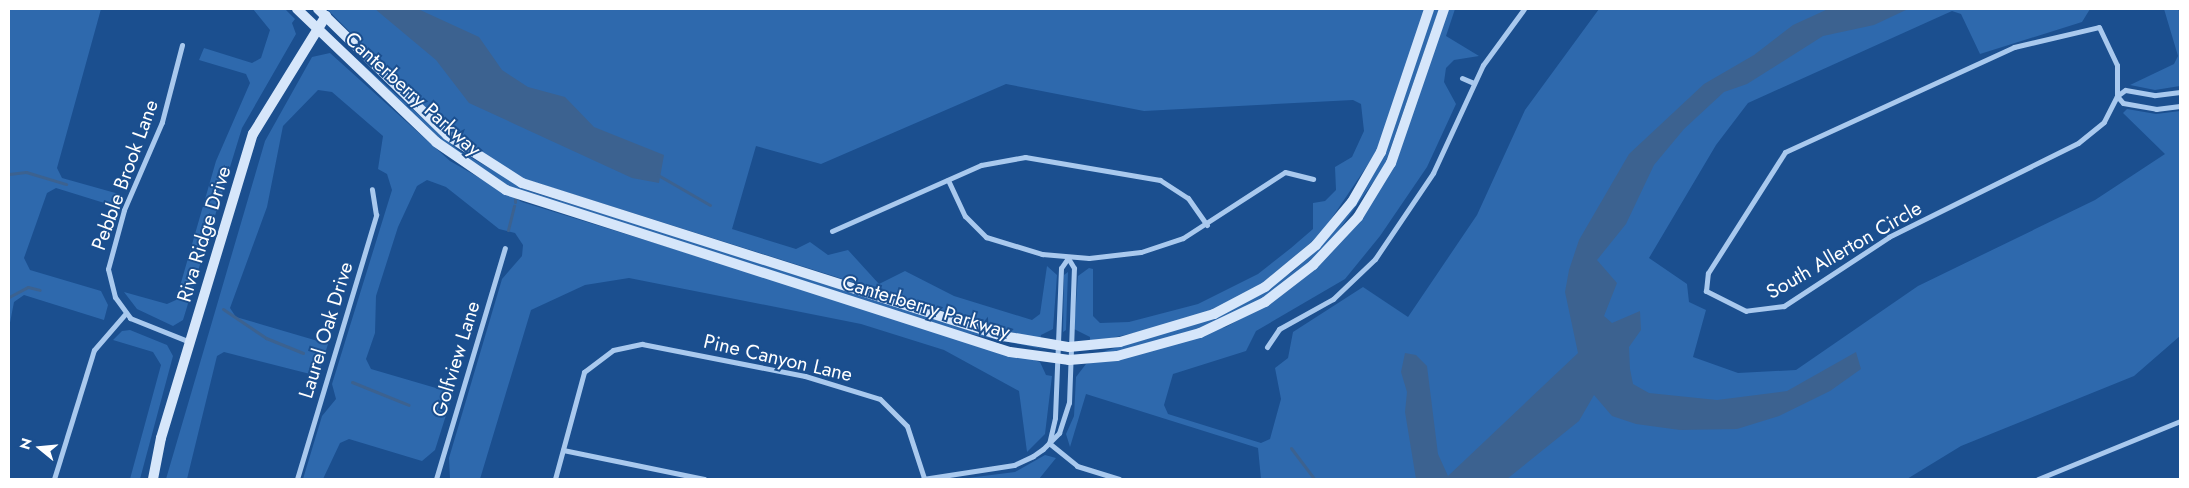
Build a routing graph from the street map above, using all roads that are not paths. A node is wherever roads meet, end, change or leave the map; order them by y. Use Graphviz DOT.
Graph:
graph roads {
  1 [pos="297,9"];
  2 [pos="1430,9"];
  3 [pos="1444,9"];
  4 [pos="1524,9"];
  5 [pos="322,12"];
  6 [pos="316,29"];
  7 [pos="182,44"];
  8 [pos="1462,78"];
  9 [pos="1474,83"];
  10 [pos="2180,92"];
  11 [pos="2117,96"];
  12 [pos="2180,106"];
  13 [pos="1313,179"];
  14 [pos="948,180"];
  15 [pos="372,189"];
  16 [pos="1207,225"];
  17 [pos="832,231"];
  18 [pos="505,248"];
  19 [pos="1068,258"];
  20 [pos="126,312"];
  21 [pos="190,342"];
  22 [pos="1057,346"];
  23 [pos="1070,347"];
  24 [pos="1267,347"];
  25 [pos="1057,360"];
  26 [pos="1069,360"];
  27 [pos="2180,421"];
  28 [pos="1049,443"];
  29 [pos="563,450"];
  30 [pos="687,478"];
  31 [pos="54,479"];
  32 [pos="153,479"];
  33 [pos="297,479"];
  34 [pos="436,479"];
  35 [pos="555,479"];
  36 [pos="704,479"];
  37 [pos="923,479"];
  38 [pos="1119,479"];
  39 [pos="2038,479"];
  1 -- 6 [label="street, Canterberry Parkway"];
  2 -- 23 [label="street, Canterberry Parkway"];
  3 -- 26 [label="street, Canterberry Parkway"];
  4 -- 9 [label="street"];
  5 -- 6 [label="street, Riva Ridge Drive"];
  5 -- 22 [label="street, Canterberry Parkway"];
  6 -- 21 [label="street, Riva Ridge Drive"];
  6 -- 25 [label="street, Canterberry Parkway"];
  7 -- 20 [label="street, Pebble Brook Lane"];
  8 -- 9 [label="street"];
  9 -- 24 [label="street"];
  10 -- 11 [label="street"];
  11 -- 11 [label="street, South Allerton Circle"];
  11 -- 12 [label="street"];
  13 -- 16 [label="street"];
  14 -- 16 [label="street"];
  14 -- 17 [label="street"];
  14 -- 19 [label="street"];
  15 -- 33 [label="street, Laurel Oak Drive"];
  16 -- 19 [label="street"];
  18 -- 34 [label="street, Golfview Lane"];
  19 -- 22 [label="street"];
  19 -- 23 [label="street"];
  20 -- 21 [label="street, Pebble Brook Lane"];
  20 -- 31 [label="street"];
  21 -- 32 [label="street, Riva Ridge Drive"];
  22 -- 23 [label="street, Canterberry Parkway"];
  22 -- 25 [label="street"];
  23 -- 26 [label="street"];
  25 -- 26 [label="street, Canterberry Parkway"];
  25 -- 28 [label="street"];
  26 -- 28 [label="street"];
  27 -- 39 [label="street"];
  28 -- 37 [label="street"];
  28 -- 38 [label="street"];
  29 -- 30 [label="street"];
  29 -- 35 [label="street"];
  29 -- 37 [label="street, Pine Canyon Lane"];
  30 -- 36 [label="street"];
}
